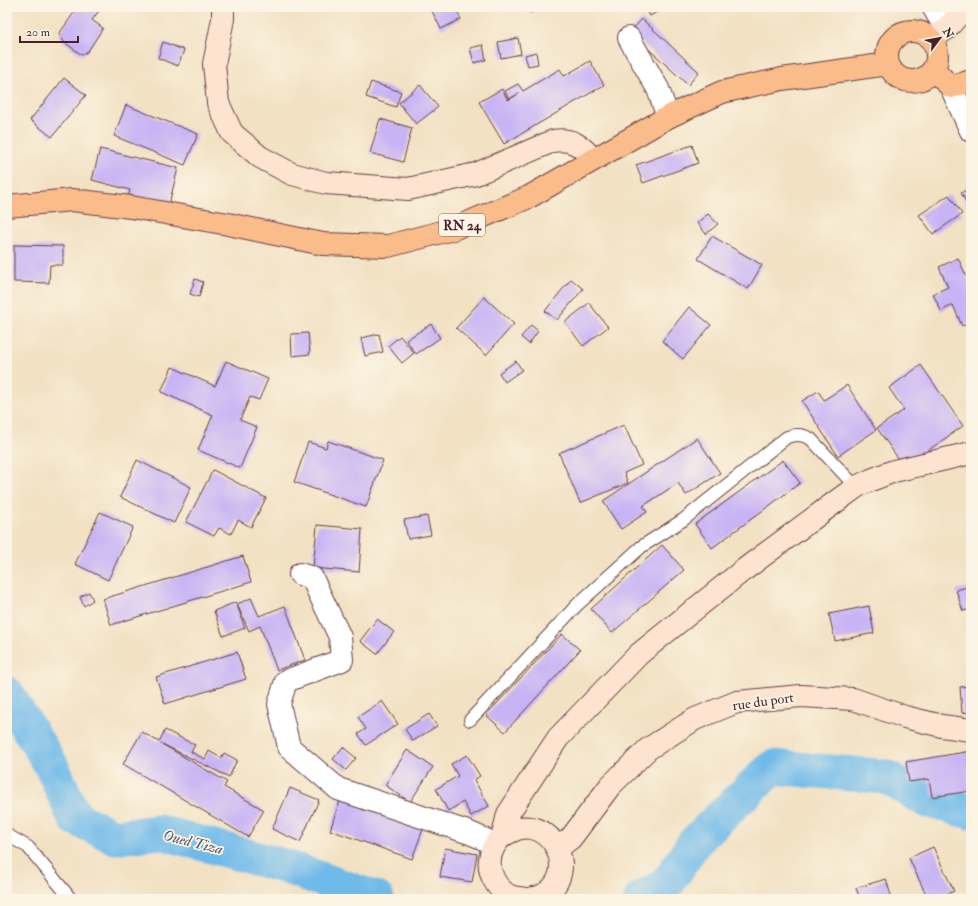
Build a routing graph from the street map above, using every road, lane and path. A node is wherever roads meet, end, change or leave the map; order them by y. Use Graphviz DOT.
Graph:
graph roads {
  1 [pos="223,7"];
  2 [pos="933,7"];
  3 [pos="966,7"];
  4 [pos="938,34"];
  5 [pos="630,38"];
  6 [pos="888,64"];
  7 [pos="934,70"];
  8 [pos="961,84"];
  9 [pos="668,117"];
  10 [pos="971,131"];
  11 [pos="593,160"];
  12 [pos="7,206"];
  13 [pos="971,453"];
  14 [pos="856,487"];
  15 [pos="300,574"];
  16 [pos="470,720"];
  17 [pos="971,730"];
  18 [pos="527,786"];
  19 [pos="543,832"];
  20 [pos="7,836"];
  21 [pos="499,840"];
  22 [pos="558,848"];
  23 [pos="492,877"];
  24 [pos="551,893"];
  25 [pos="71,899"];
  26 [pos="493,899"];
  27 [pos="524,899"];
  28 [pos="529,899"];
  1 -- 11 [label="street"];
  2 -- 4 [label="street"];
  3 -- 4 [label="street"];
  4 -- 6 [label="main road"];
  4 -- 7 [label="main road"];
  5 -- 9 [label="street"];
  6 -- 7 [label="main road"];
  6 -- 9 [label="main road, RN 24"];
  7 -- 8 [label="main road"];
  8 -- 10 [label="street"];
  9 -- 11 [label="main road, RN 24"];
  11 -- 12 [label="main road, RN 24"];
  13 -- 14 [label="street"];
  14 -- 16 [label="lane"];
  14 -- 18 [label="street"];
  15 -- 21 [label="street"];
  17 -- 22 [label="street, rue du port"];
  18 -- 19 [label="street"];
  18 -- 21 [label="street"];
  19 -- 21 [label="street"];
  19 -- 22 [label="street"];
  20 -- 25 [label="lane"];
  21 -- 23 [label="street"];
  22 -- 24 [label="street"];
  23 -- 26 [label="street"];
  23 -- 27 [label="street"];
  24 -- 28 [label="street"];
}
